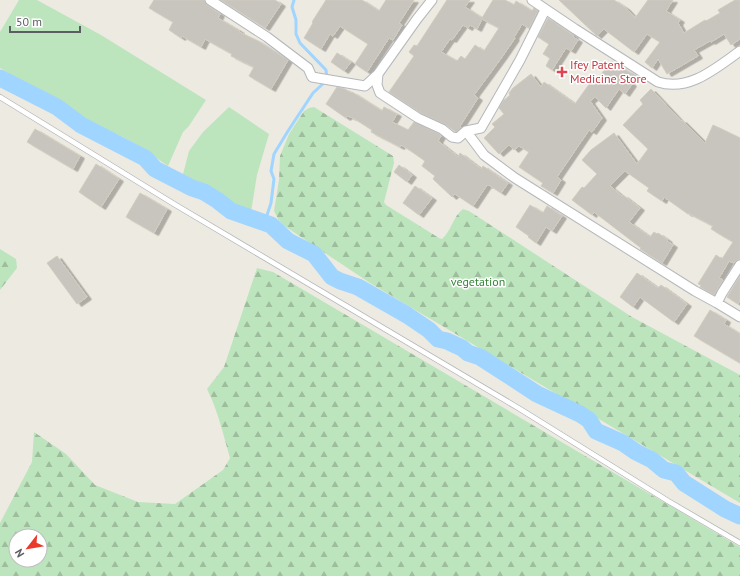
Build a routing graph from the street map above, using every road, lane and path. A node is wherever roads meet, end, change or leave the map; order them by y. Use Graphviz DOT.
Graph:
graph roads {
  1 [pos="210,0"];
  2 [pos="432,0"];
  3 [pos="532,0"];
  4 [pos="545,10"];
  5 [pos="740,51"];
  6 [pos="378,74"];
  7 [pos="0,97"];
  8 [pos="466,131"];
  9 [pos="740,265"];
  10 [pos="717,303"];
  11 [pos="740,317"];
  12 [pos="740,543"];
  1 -- 6 [label="street"];
  2 -- 6 [label="street"];
  3 -- 4 [label="street"];
  4 -- 5 [label="street"];
  4 -- 8 [label="street"];
  6 -- 8 [label="street"];
  7 -- 12 [label="lane"];
  8 -- 10 [label="street"];
  9 -- 10 [label="street"];
  10 -- 11 [label="street"];
}
